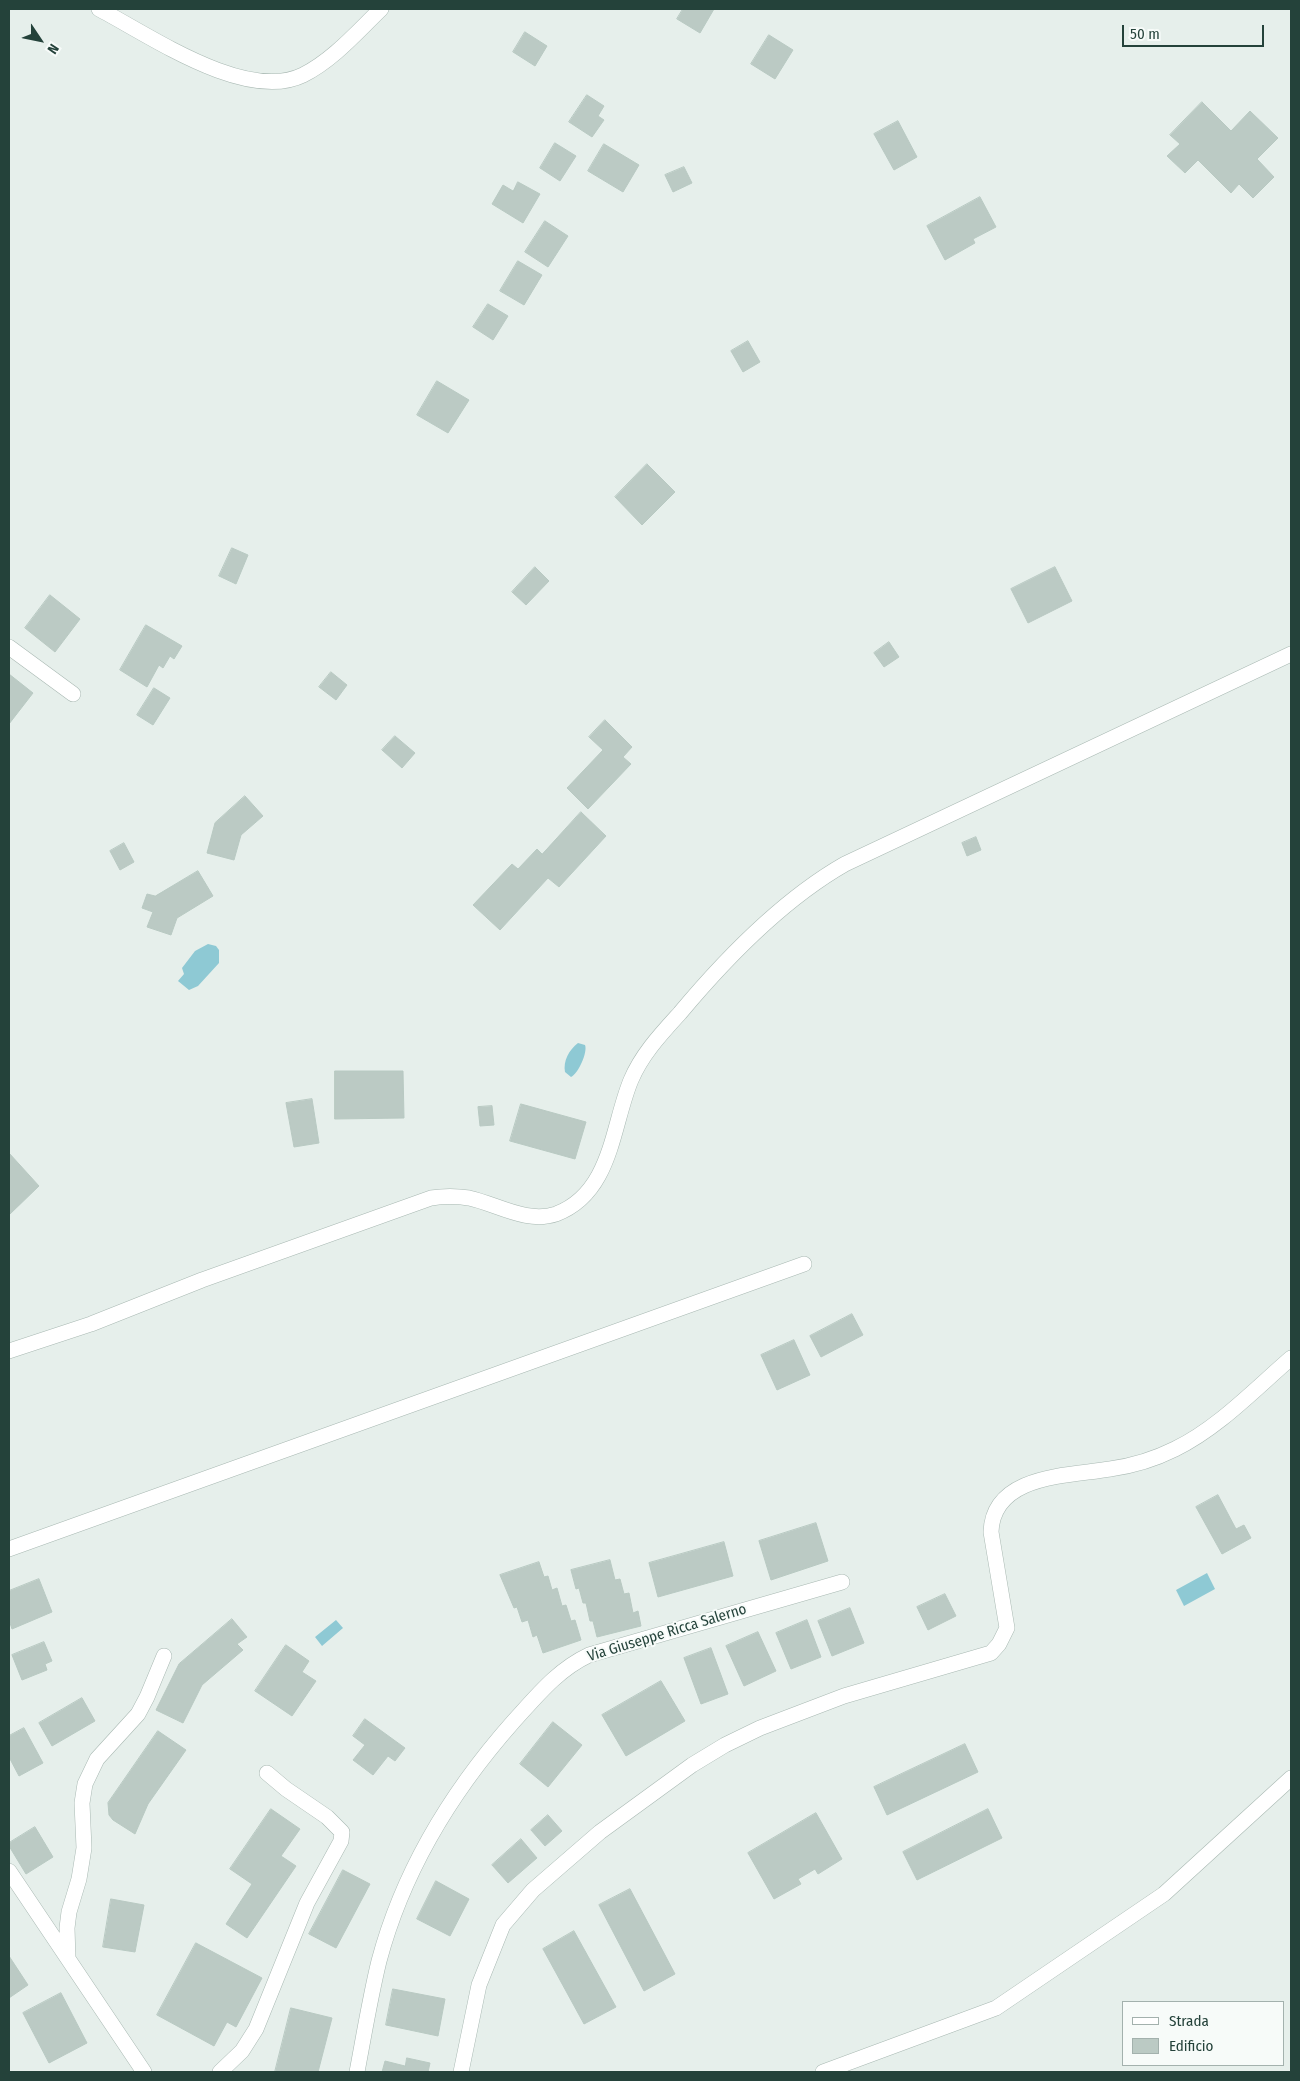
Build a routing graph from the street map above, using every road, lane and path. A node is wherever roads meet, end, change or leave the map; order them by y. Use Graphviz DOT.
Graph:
graph roads {
  1 [pos="99,9"];
  2 [pos="381,9"];
  3 [pos="9,647"];
  4 [pos="1291,654"];
  5 [pos="73,694"];
  6 [pos="804,1264"];
  7 [pos="9,1351"];
  8 [pos="1291,1358"];
  9 [pos="9,1550"];
  10 [pos="842,1582"];
  11 [pos="164,1656"];
  12 [pos="268,1773"];
  13 [pos="1291,1778"];
  14 [pos="9,1871"];
  15 [pos="68,1959"];
  16 [pos="144,2072"];
  17 [pos="220,2072"];
  18 [pos="356,2072"];
  19 [pos="461,2072"];
  20 [pos="823,2072"];
  1 -- 2 [label="street"];
  3 -- 5 [label="street"];
  4 -- 7 [label="street"];
  6 -- 9 [label="street"];
  8 -- 19 [label="street"];
  10 -- 18 [label="street, Via Giuseppe Ricca Salerno"];
  11 -- 15 [label="street"];
  12 -- 17 [label="street"];
  13 -- 20 [label="street"];
  14 -- 15 [label="street"];
  15 -- 16 [label="street"];
}
